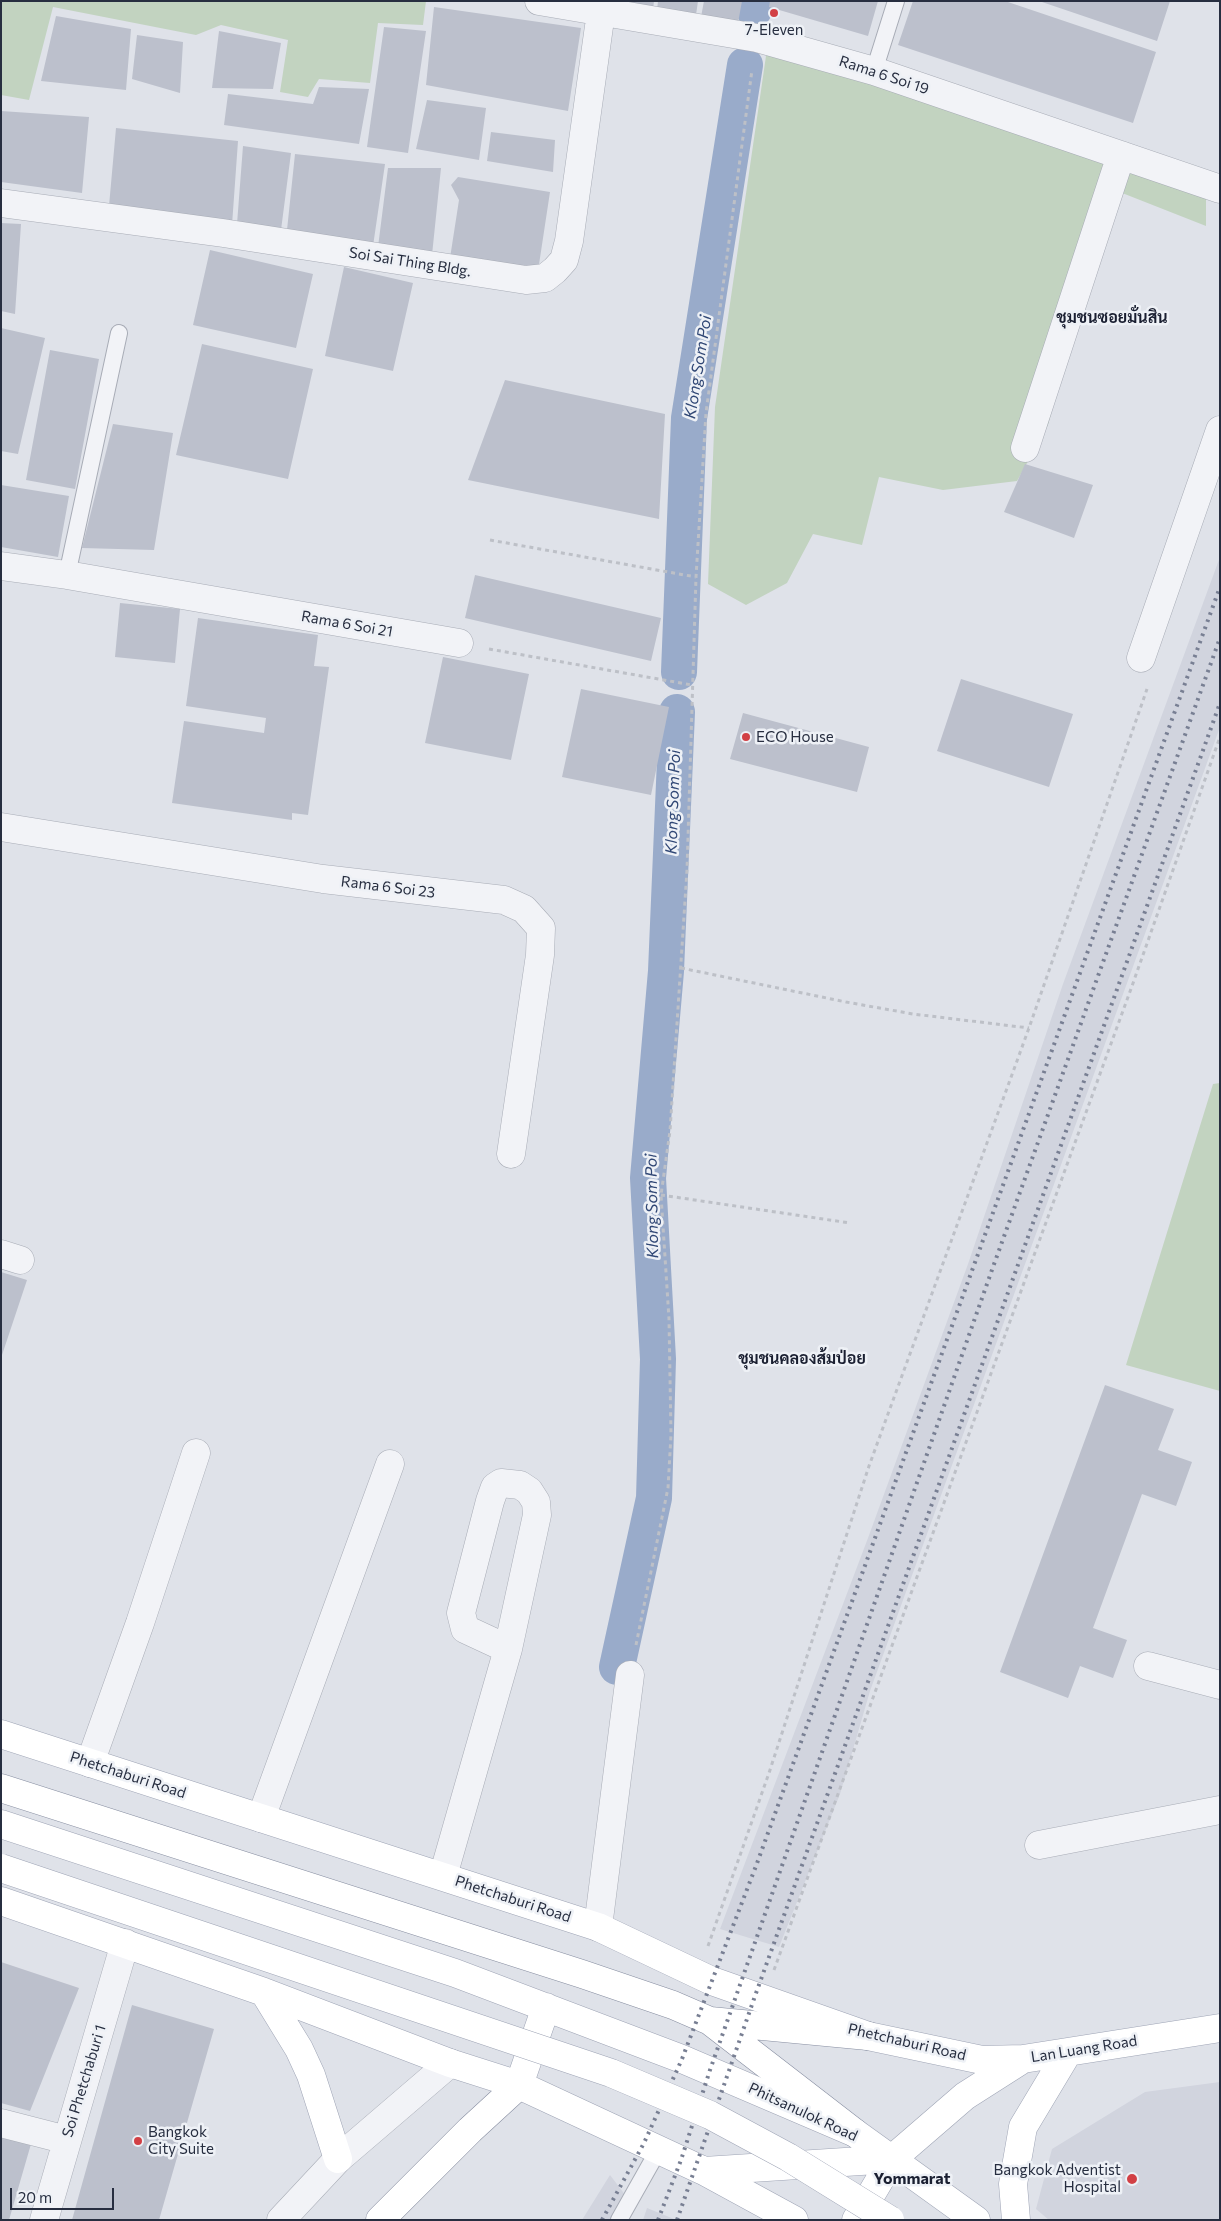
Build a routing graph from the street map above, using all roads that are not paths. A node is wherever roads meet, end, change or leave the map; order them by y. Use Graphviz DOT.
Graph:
graph roads {
  1 [pos="538,1"];
  2 [pos="896,1"];
  3 [pos="601,12"];
  4 [pos="874,71"];
  5 [pos="1121,155"];
  6 [pos="1220,189"];
  7 [pos="1,203"];
  8 [pos="120,333"];
  9 [pos="1220,430"];
  10 [pos="1025,448"];
  11 [pos="1,566"];
  12 [pos="68,575"];
  13 [pos="459,644"];
  14 [pos="1145,670"];
  15 [pos="1,827"];
  16 [pos="511,1154"];
  17 [pos="196,1453"];
  18 [pos="390,1464"];
  19 [pos="508,1649"];
  20 [pos="1148,1666"];
  21 [pos="630,1675"];
  22 [pos="1220,1685"];
  23 [pos="1,1734"];
  24 [pos="90,1763"];
  25 [pos="1,1788"];
  26 [pos="1220,1810"];
  27 [pos="262,1818"];
  28 [pos="1,1824"];
  29 [pos="1039,1845"];
  30 [pos="1,1868"];
  31 [pos="443,1876"];
  32 [pos="1,1901"];
  33 [pos="598,1927"];
  34 [pos="125,1944"];
  35 [pos="264,1992"];
  36 [pos="546,2007"];
  37 [pos="710,2021"];
  38 [pos="1220,2028"];
  39 [pos="868,2036"];
  40 [pos="1068,2052"];
  41 [pos="1023,2059"];
  42 [pos="450,2063"];
  43 [pos="519,2085"];
  44 [pos="1,2123"];
  45 [pos="855,2133"];
  46 [pos="67,2140"];
  47 [pos="659,2149"];
  48 [pos="338,2159"];
  49 [pos="892,2160"];
  50 [pos="700,2169"];
  51 [pos="44,2220"];
  52 [pos="281,2220"];
  53 [pos="380,2220"];
  54 [pos="619,2220"];
  55 [pos="794,2220"];
  56 [pos="856,2220"];
  57 [pos="890,2220"];
  58 [pos="976,2220"];
  59 [pos="1016,2220"];
  1 -- 3 [label="street, Rama 6 Soi 19"];
  2 -- 4 [label="lane"];
  3 -- 4 [label="street, Rama 6 Soi 19"];
  3 -- 7 [label="street, Soi Sai Thing Bldg."];
  4 -- 5 [label="street, Rama 6 Soi 19"];
  5 -- 6 [label="street, Rama 6 Soi 19"];
  5 -- 10 [label="street"];
  8 -- 12 [label="lane"];
  9 -- 14 [label="street"];
  11 -- 12 [label="street, Rama 6 Soi 21"];
  12 -- 13 [label="street, Rama 6 Soi 21"];
  15 -- 16 [label="street, Rama 6 Soi 23"];
  17 -- 24 [label="street"];
  18 -- 27 [label="street"];
  19 -- 19 [label="street"];
  19 -- 31 [label="street"];
  20 -- 22 [label="street"];
  21 -- 33 [label="street"];
  23 -- 24 [label="main road, Phetchaburi Road"];
  24 -- 27 [label="main road, Phetchaburi Road"];
  25 -- 37 [label="main road"];
  26 -- 29 [label="street"];
  27 -- 31 [label="main road, Phetchaburi Road"];
  28 -- 36 [label="main road"];
  30 -- 57 [label="main road, bridge"];
  31 -- 33 [label="main road, Phetchaburi Road"];
  32 -- 34 [label="main road"];
  33 -- 39 [label="main road, Phetchaburi Road"];
  34 -- 35 [label="main road"];
  34 -- 46 [label="street, Soi Phetchaburi 1"];
  35 -- 42 [label="main road"];
  35 -- 48 [label="main road"];
  36 -- 43 [label="main road"];
  36 -- 45 [label="main road, Phitsanulok Road"];
  37 -- 39 [label="main road"];
  37 -- 45 [label="main road"];
  38 -- 40 [label="main road, Lan Luang Road"];
  39 -- 41 [label="main road, Phetchaburi Road"];
  40 -- 41 [label="main road, Lan Luang Road"];
  40 -- 59 [label="main road"];
  41 -- 49 [label="main road, Lan Luang Road"];
  42 -- 43 [label="main road"];
  42 -- 48 [label="street"];
  43 -- 47 [label="main road"];
  43 -- 53 [label="main road"];
  44 -- 46 [label="street"];
  45 -- 49 [label="main road, Phitsanulok Road"];
  46 -- 51 [label="street, Soi Phetchaburi 1"];
  47 -- 50 [label="main road"];
  47 -- 54 [label="lane"];
  48 -- 52 [label="street"];
  49 -- 50 [label="main road"];
  49 -- 56 [label="main road, Lan Luang Road"];
  49 -- 58 [label="main road, Phitsanulok Road"];
  50 -- 55 [label="main road"];
}
